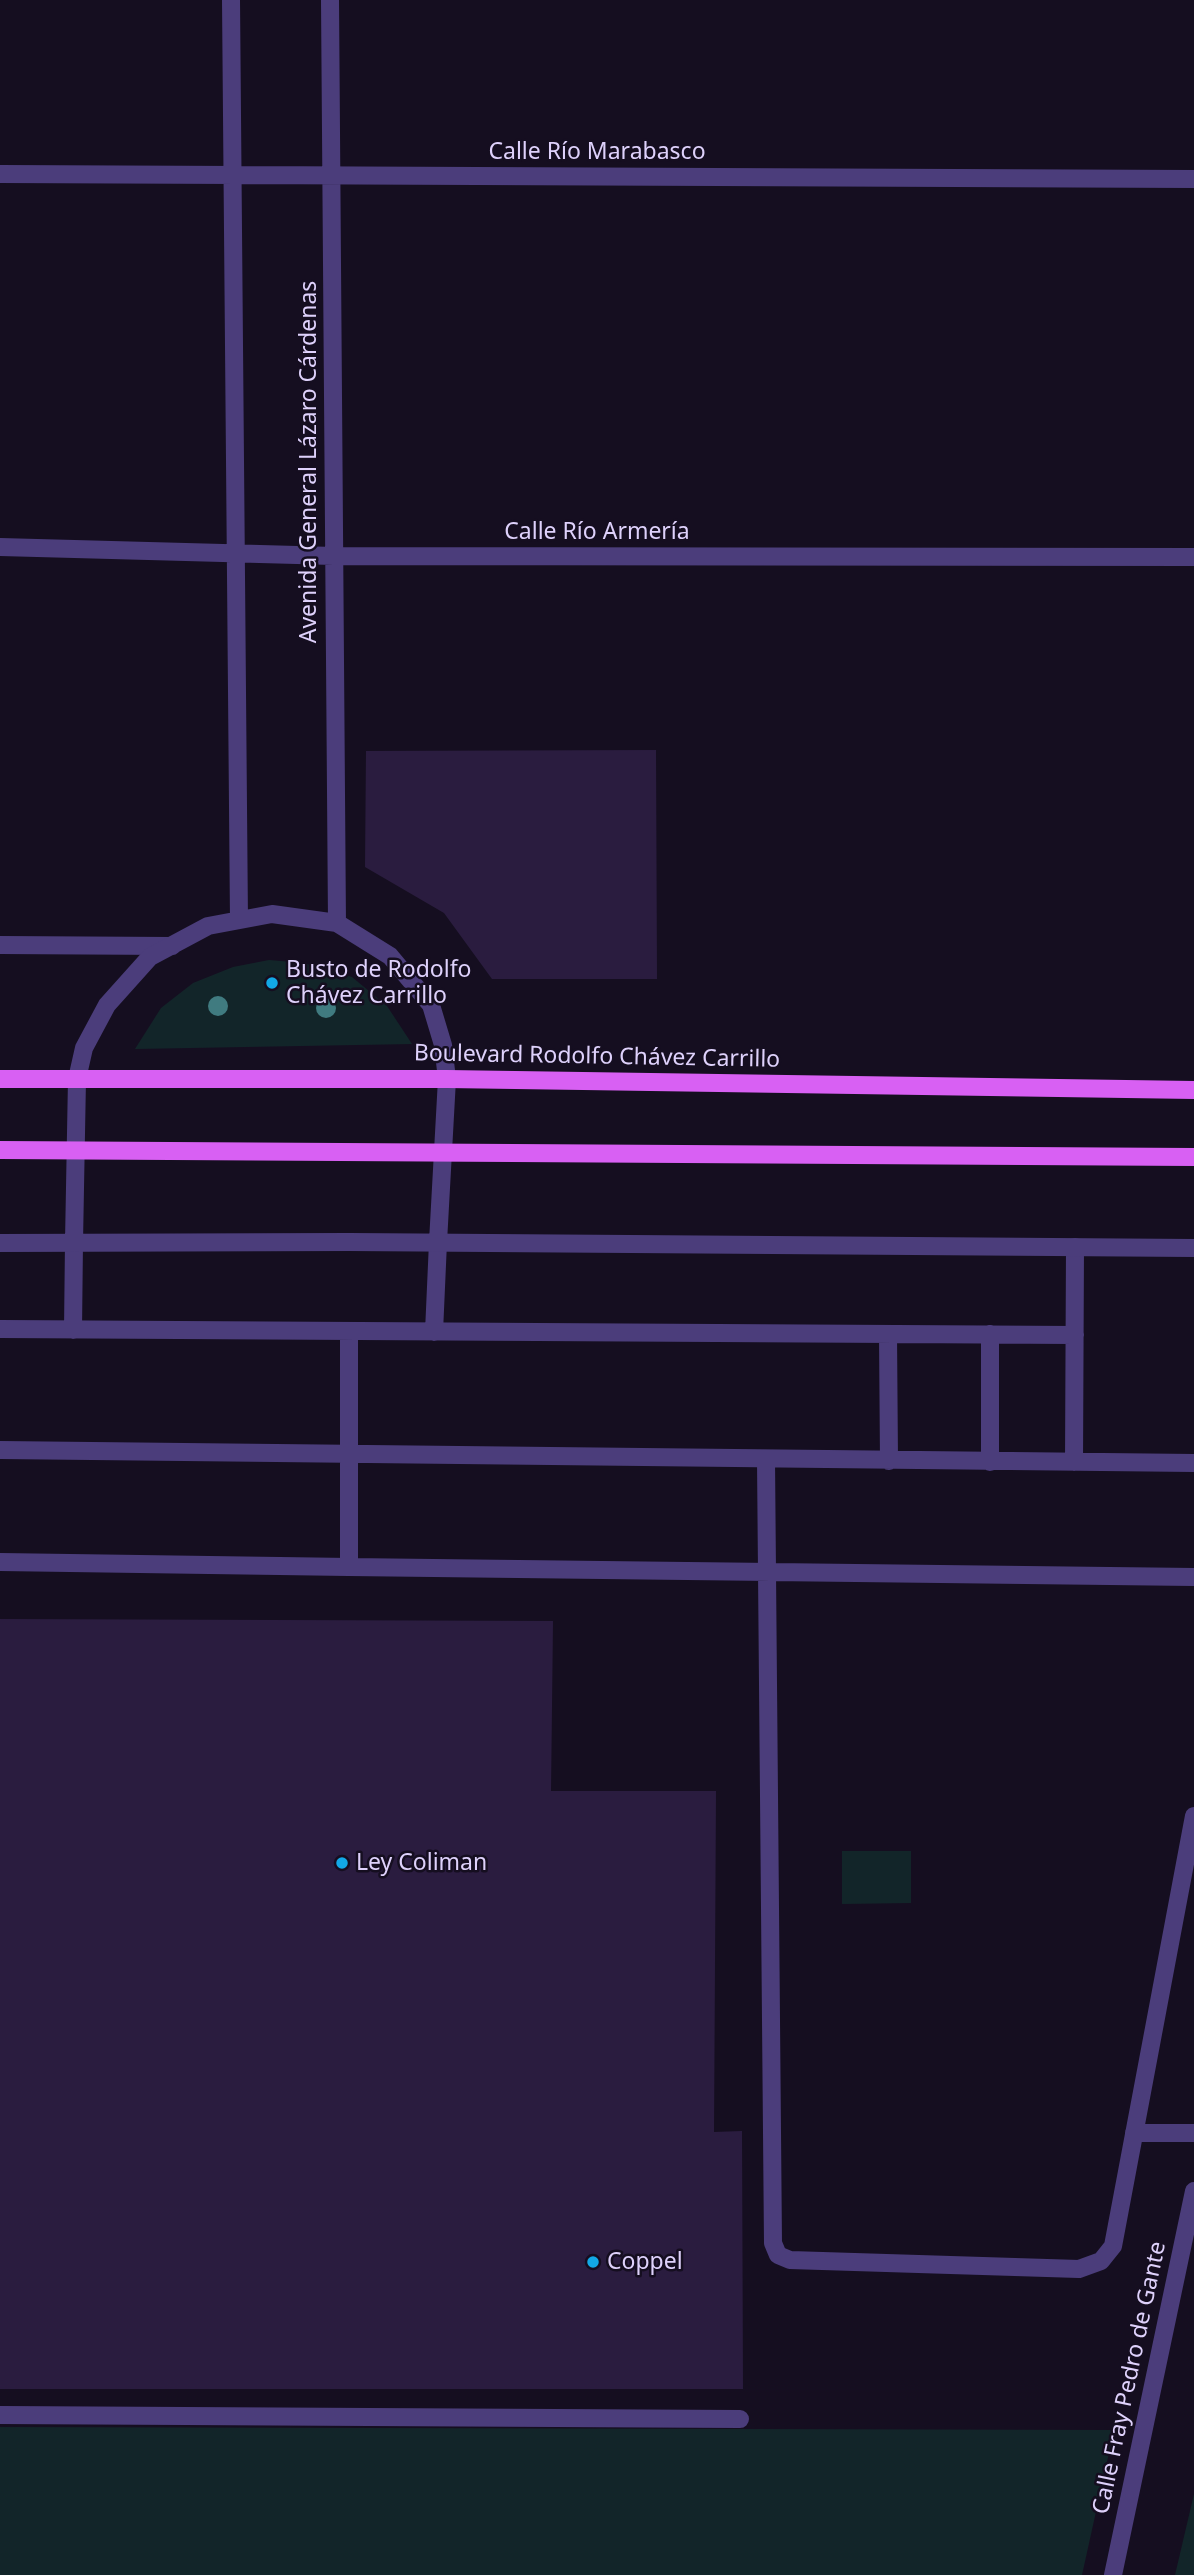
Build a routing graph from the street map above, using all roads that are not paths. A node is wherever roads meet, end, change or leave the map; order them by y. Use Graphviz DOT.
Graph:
graph roads {
  1 [pos="231,0"];
  2 [pos="330,0"];
  3 [pos="0,174"];
  4 [pos="232,176"];
  5 [pos="331,176"];
  6 [pos="1194,179"];
  7 [pos="0,547"];
  8 [pos="235,554"];
  9 [pos="334,556"];
  10 [pos="1194,557"];
  11 [pos="239,920"];
  12 [pos="337,923"];
  13 [pos="0,945"];
  14 [pos="172,946"];
  15 [pos="0,1079"];
  16 [pos="76,1079"];
  17 [pos="447,1079"];
  18 [pos="1194,1090"];
  19 [pos="0,1150"];
  20 [pos="76,1150"];
  21 [pos="443,1153"];
  22 [pos="1194,1157"];
  23 [pos="74,1242"];
  24 [pos="438,1242"];
  25 [pos="0,1243"];
  26 [pos="1075,1247"];
  27 [pos="1194,1248"];
  28 [pos="0,1329"];
  29 [pos="73,1330"];
  30 [pos="349,1331"];
  31 [pos="434,1332"];
  32 [pos="888,1334"];
  33 [pos="990,1334"];
  34 [pos="1075,1335"];
  35 [pos="0,1450"];
  36 [pos="349,1453"];
  37 [pos="766,1460"];
  38 [pos="890,1461"];
  39 [pos="990,1462"];
  40 [pos="1074,1462"];
  41 [pos="1194,1464"];
  42 [pos="0,1562"];
  43 [pos="349,1567"];
  44 [pos="766,1572"];
  45 [pos="1194,1577"];
  46 [pos="1194,1816"];
  47 [pos="1134,2133"];
  48 [pos="1194,2133"];
  49 [pos="1194,2191"];
  50 [pos="0,2415"];
  51 [pos="740,2419"];
  52 [pos="1113,2575"];
  1 -- 4 [label="street"];
  2 -- 5 [label="street, Avenida General Lázaro Cárdenas"];
  3 -- 4 [label="street, Calle Río Marabasco"];
  4 -- 5 [label="street, Calle Río Marabasco"];
  4 -- 8 [label="street"];
  5 -- 6 [label="street, Calle Río Marabasco"];
  5 -- 9 [label="street, Avenida General Lázaro Cárdenas"];
  7 -- 8 [label="street, Calle Río Armería"];
  8 -- 9 [label="street, Calle Río Armería"];
  8 -- 11 [label="street"];
  9 -- 10 [label="street, Calle Río Armería"];
  9 -- 12 [label="street, Avenida General Lázaro Cárdenas"];
  11 -- 12 [label="street"];
  11 -- 14 [label="street"];
  12 -- 17 [label="street"];
  13 -- 14 [label="street"];
  14 -- 16 [label="street"];
  15 -- 16 [label="main road, Boulevard Rodolfo Chávez Carrillo"];
  16 -- 17 [label="main road, Boulevard Rodolfo Chávez Carrillo"];
  16 -- 20 [label="street"];
  17 -- 18 [label="main road, Boulevard Rodolfo Chávez Carrillo"];
  17 -- 21 [label="street"];
  19 -- 20 [label="main road"];
  20 -- 21 [label="main road"];
  20 -- 23 [label="street"];
  21 -- 22 [label="main road"];
  21 -- 24 [label="street"];
  23 -- 24 [label="street"];
  23 -- 25 [label="street"];
  23 -- 29 [label="street"];
  24 -- 26 [label="street"];
  24 -- 31 [label="street"];
  26 -- 27 [label="street"];
  26 -- 34 [label="street"];
  28 -- 29 [label="street"];
  29 -- 30 [label="street"];
  30 -- 31 [label="street"];
  30 -- 36 [label="street"];
  31 -- 32 [label="street"];
  32 -- 33 [label="street"];
  32 -- 38 [label="street"];
  33 -- 34 [label="street"];
  33 -- 39 [label="street"];
  34 -- 40 [label="street"];
  35 -- 36 [label="street"];
  36 -- 37 [label="street"];
  36 -- 43 [label="street"];
  37 -- 38 [label="street"];
  37 -- 44 [label="street"];
  38 -- 39 [label="street"];
  39 -- 40 [label="street"];
  40 -- 41 [label="street"];
  42 -- 43 [label="street"];
  43 -- 44 [label="street"];
  44 -- 45 [label="street"];
  44 -- 47 [label="street"];
  46 -- 47 [label="street"];
  47 -- 48 [label="street"];
  49 -- 52 [label="street, Calle Fray Pedro de Gante"];
  50 -- 51 [label="street"];
}
